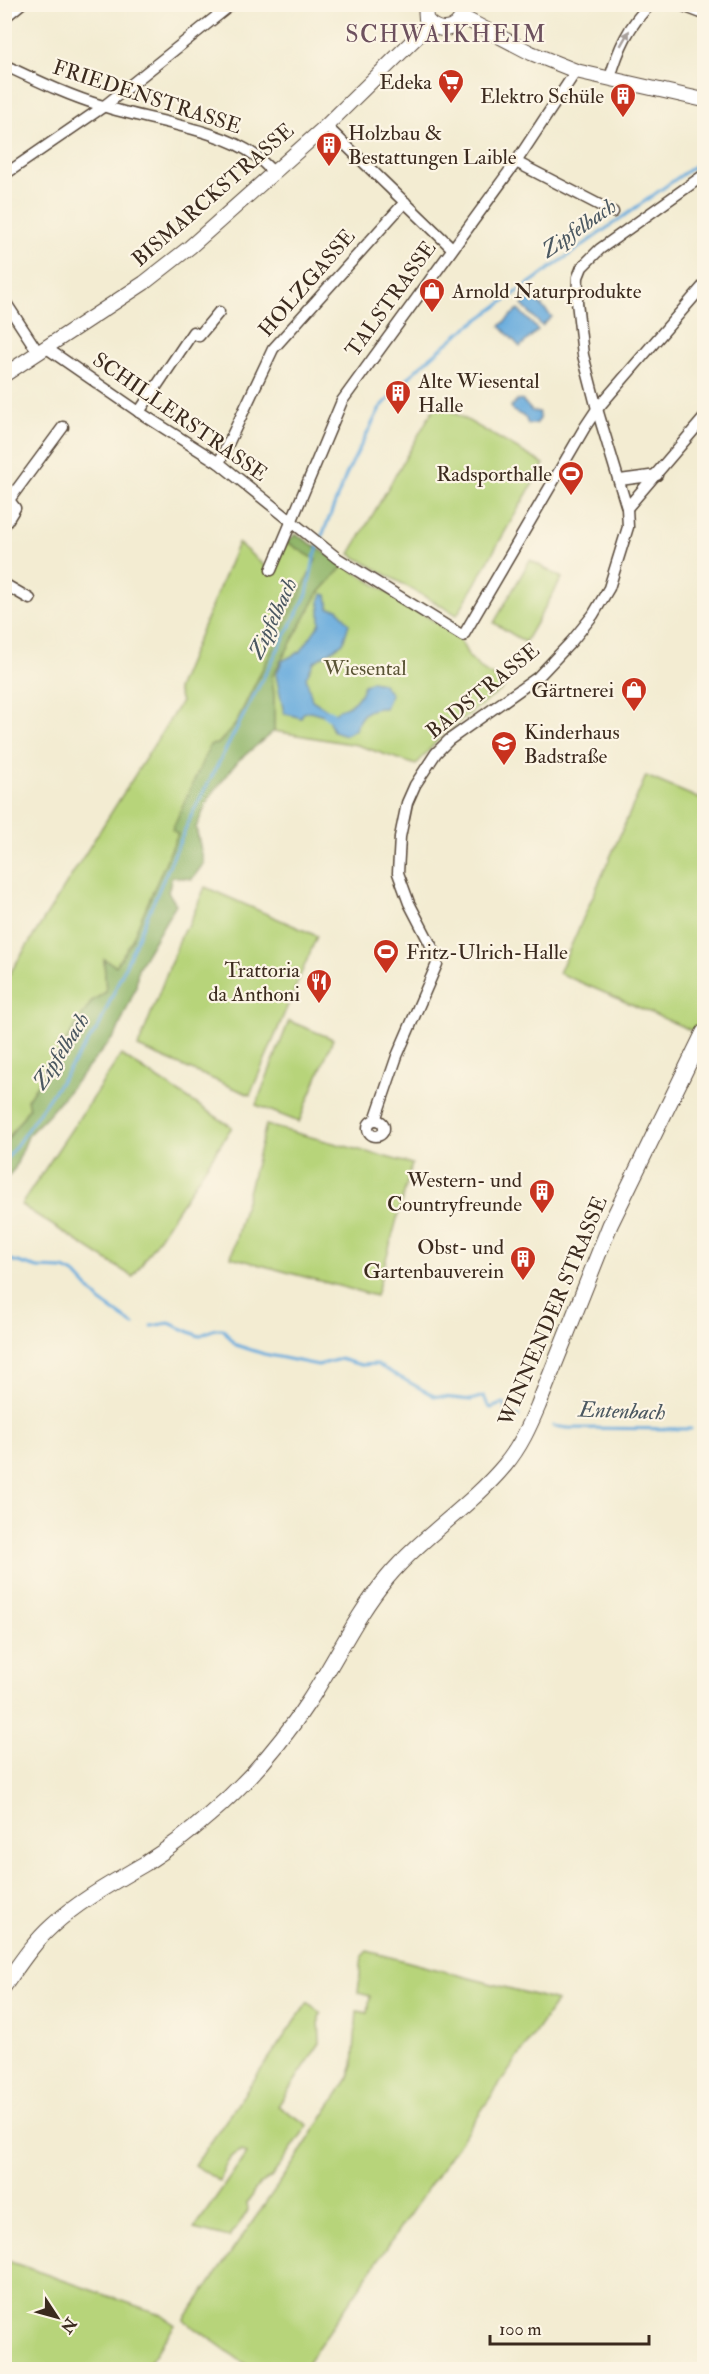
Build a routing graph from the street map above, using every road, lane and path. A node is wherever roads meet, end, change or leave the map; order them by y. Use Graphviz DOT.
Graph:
graph roads {
  1 [pos="21,4"];
  2 [pos="232,4"];
  3 [pos="425,4"];
  4 [pos="651,4"];
  5 [pos="678,4"];
  6 [pos="462,11"];
  7 [pos="705,14"];
  8 [pos="4,18"];
  9 [pos="430,24"];
  10 [pos="4,64"];
  11 [pos="576,70"];
  12 [pos="610,78"];
  13 [pos="705,100"];
  14 [pos="103,106"];
  15 [pos="326,126"];
  16 [pos="516,162"];
  17 [pos="273,172"];
  18 [pos="4,175"];
  19 [pos="705,175"];
  20 [pos="405,202"];
  21 [pos="613,212"];
  22 [pos="452,248"];
  23 [pos="705,285"];
  24 [pos="4,300"];
  25 [pos="219,312"];
  26 [pos="42,350"];
  27 [pos="4,375"];
  28 [pos="597,409"];
  29 [pos="139,412"];
  30 [pos="705,418"];
  31 [pos="63,427"];
  32 [pos="219,463"];
  33 [pos="657,475"];
  34 [pos="620,480"];
  35 [pos="7,500"];
  36 [pos="627,508"];
  37 [pos="291,521"];
  38 [pos="4,526"];
  39 [pos="272,570"];
  40 [pos="4,584"];
  41 [pos="30,599"];
  42 [pos="705,1032"];
  43 [pos="375,1120"];
  44 [pos="4,1986"];
  1 -- 8 [label="street"];
  2 -- 14 [label="street"];
  3 -- 9 [label="street"];
  12 -- 4 [label="street, one-way"];
  5 -- 7 [label="street"];
  6 -- 9 [label="street"];
  6 -- 11 [label="street"];
  9 -- 15 [label="street, BISMARCKSTRASSE"];
  10 -- 14 [label="street, FRIEDENSTRASSE"];
  11 -- 12 [label="street"];
  11 -- 16 [label="street, TALSTRASSE"];
  12 -- 13 [label="street"];
  14 -- 17 [label="street, FRIEDENSTRASSE"];
  14 -- 18 [label="street"];
  15 -- 17 [label="street, BISMARCKSTRASSE"];
  15 -- 20 [label="street"];
  16 -- 21 [label="street"];
  16 -- 22 [label="street, TALSTRASSE"];
  17 -- 26 [label="street, BISMARCKSTRASSE"];
  19 -- 28 [label="street, BADSTRASSE"];
  20 -- 22 [label="street"];
  20 -- 32 [label="street, HOLZGASSE"];
  22 -- 37 [label="street, TALSTRASSE"];
  23 -- 28 [label="street"];
  24 -- 26 [label="street, SCHILLERSTRASSE"];
  25 -- 29 [label="street"];
  26 -- 27 [label="street, BISMARCKSTRASSE"];
  26 -- 29 [label="street, SCHILLERSTRASSE"];
  28 -- 34 [label="street, BADSTRASSE"];
  28 -- 37 [label="street, SCHILLERSTRASSE"];
  29 -- 32 [label="street, SCHILLERSTRASSE"];
  30 -- 33 [label="street"];
  31 -- 35 [label="street"];
  32 -- 37 [label="street, SCHILLERSTRASSE"];
  33 -- 34 [label="street"];
  33 -- 36 [label="street"];
  34 -- 36 [label="street, BADSTRASSE"];
  35 -- 38 [label="street"];
  36 -- 43 [label="street, BADSTRASSE"];
  37 -- 39 [label="street, TALSTRASSE"];
  40 -- 41 [label="street"];
  42 -- 44 [label="main road, WINNENDER STRASSE"];
}
